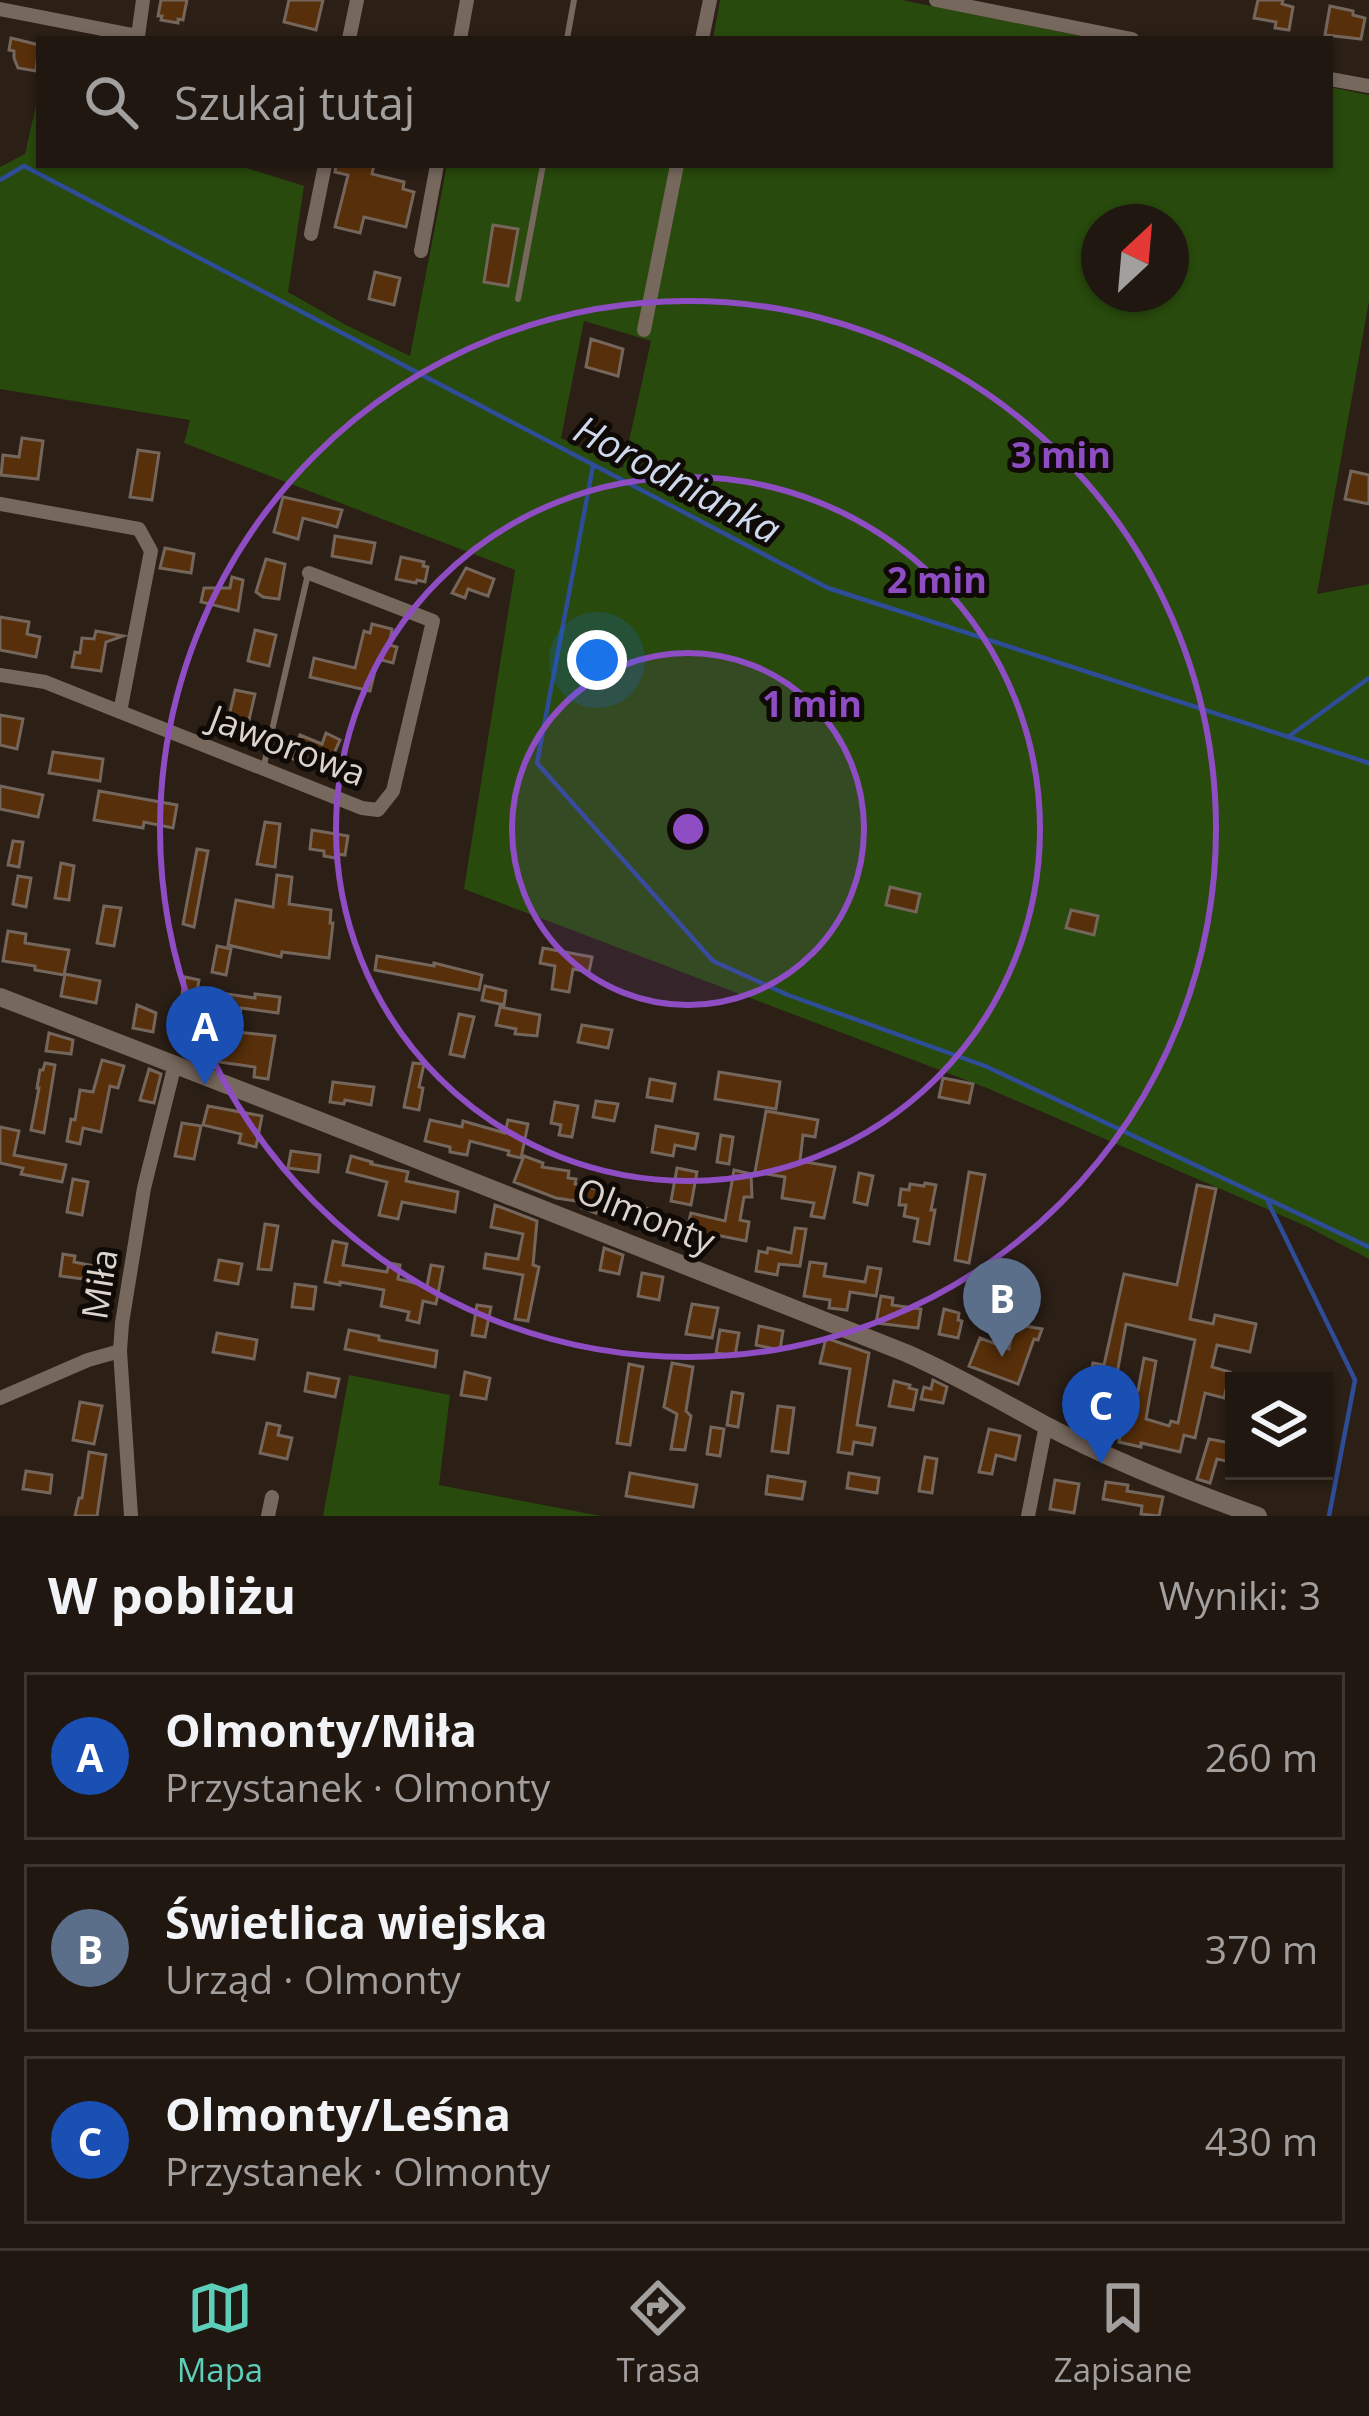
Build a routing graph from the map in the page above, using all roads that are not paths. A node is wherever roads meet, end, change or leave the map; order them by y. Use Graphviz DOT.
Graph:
graph roads {
  1 [pos="143,0"];
  2 [pos="357,0"];
  3 [pos="467,0"];
  4 [pos="574,0"];
  5 [pos="710,0"];
  6 [pos="939,0"];
  7 [pos="0,9"];
  8 [pos="141,36"];
  9 [pos="146,36"];
  10 [pos="350,36"];
  11 [pos="461,36"];
  12 [pos="568,36"];
  13 [pos="703,36"];
  14 [pos="1117,36"];
  15 [pos="1333,80"];
  16 [pos="1369,86"];
  17 [pos="324,168"];
  18 [pos="436,168"];
  19 [pos="543,168"];
  20 [pos="676,168"];
  21 [pos="311,234"];
  22 [pos="421,251"];
  23 [pos="518,299"];
  24 [pos="644,330"];
  25 [pos="0,504"];
  26 [pos="309,573"];
  27 [pos="0,674"];
  28 [pos="120,712"];
  29 [pos="263,769"];
  30 [pos="0,998"];
  31 [pos="175,1064"];
  32 [pos="120,1351"];
  33 [pos="0,1398"];
  34 [pos="1046,1425"];
  35 [pos="272,1497"];
  36 [pos="130,1516"];
  37 [pos="268,1516"];
  38 [pos="1028,1516"];
  39 [pos="1258,1516"];
  1 -- 9 [label="street"];
  2 -- 10 [label="street"];
  3 -- 11 [label="street"];
  4 -- 12 [label="lane"];
  5 -- 13 [label="street"];
  6 -- 14 [label="street"];
  7 -- 8 [label="street"];
  15 -- 16 [label="street"];
  17 -- 21 [label="street"];
  18 -- 22 [label="street"];
  19 -- 23 [label="lane"];
  20 -- 24 [label="street"];
  25 -- 28 [label="street"];
  26 -- 29 [label="lane"];
  26 -- 29 [label="street, Jaworowa"];
  27 -- 28 [label="street, Jaworowa"];
  28 -- 29 [label="street, Jaworowa"];
  30 -- 31 [label="street, Olmonty"];
  31 -- 32 [label="street, Miła"];
  31 -- 34 [label="street, Olmonty"];
  32 -- 33 [label="street"];
  32 -- 36 [label="street, Miła"];
  34 -- 38 [label="street"];
  34 -- 39 [label="street, Olmonty"];
  35 -- 37 [label="street"];
}
